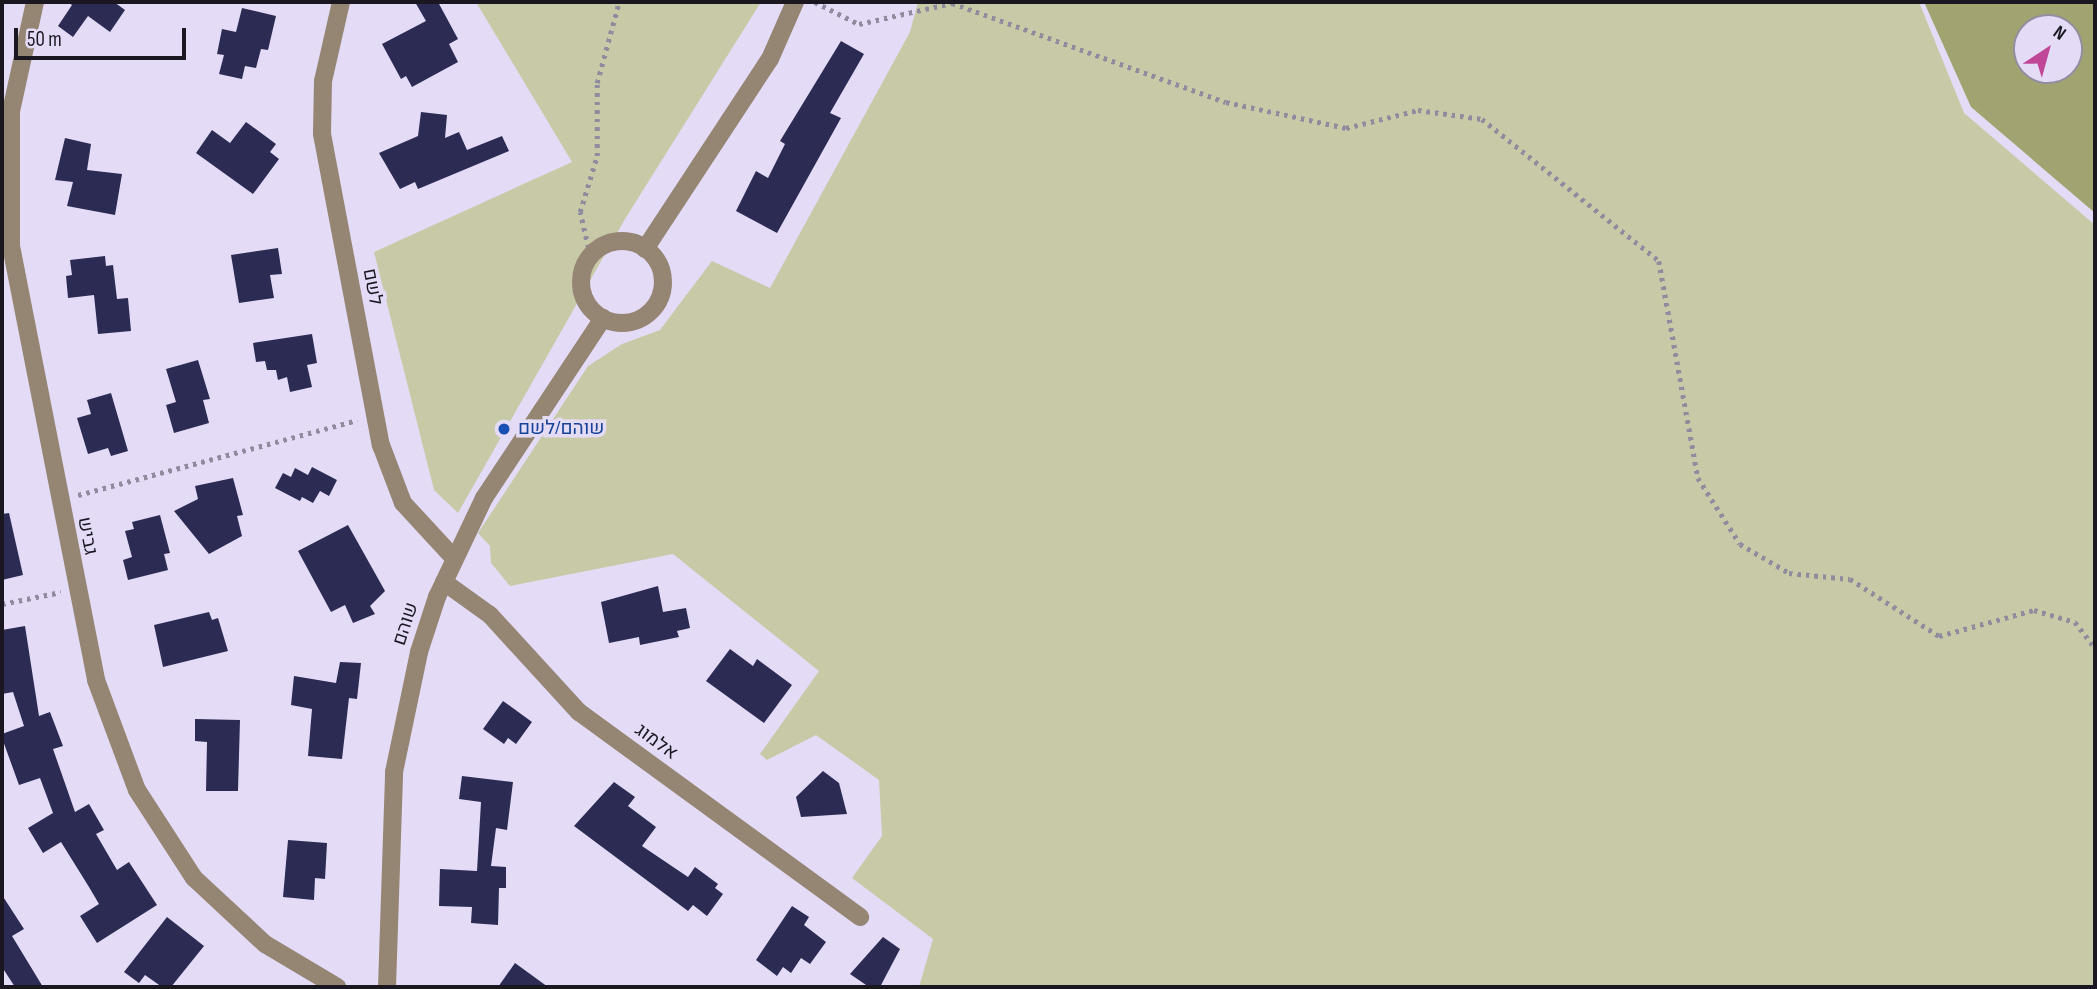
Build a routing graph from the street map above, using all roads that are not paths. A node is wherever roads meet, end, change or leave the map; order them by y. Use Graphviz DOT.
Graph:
graph roads {
  1 [pos="35,2"];
  2 [pos="341,2"];
  3 [pos="795,2"];
  4 [pos="645,248"];
  5 [pos="603,318"];
  6 [pos="454,558"];
  7 [pos="444,582"];
  8 [pos="860,917"];
  9 [pos="337,987"];
  10 [pos="387,987"];
  1 -- 9 [label="street, גביש"];
  2 -- 6 [label="street, לשם"];
  3 -- 4 [label="street"];
  4 -- 5 [label="street"];
  4 -- 5 [label="street"];
  5 -- 6 [label="street, שוהם"];
  6 -- 7 [label="street, שוהם"];
  7 -- 8 [label="street, אלמוג"];
  7 -- 10 [label="street, שוהם"];
}
